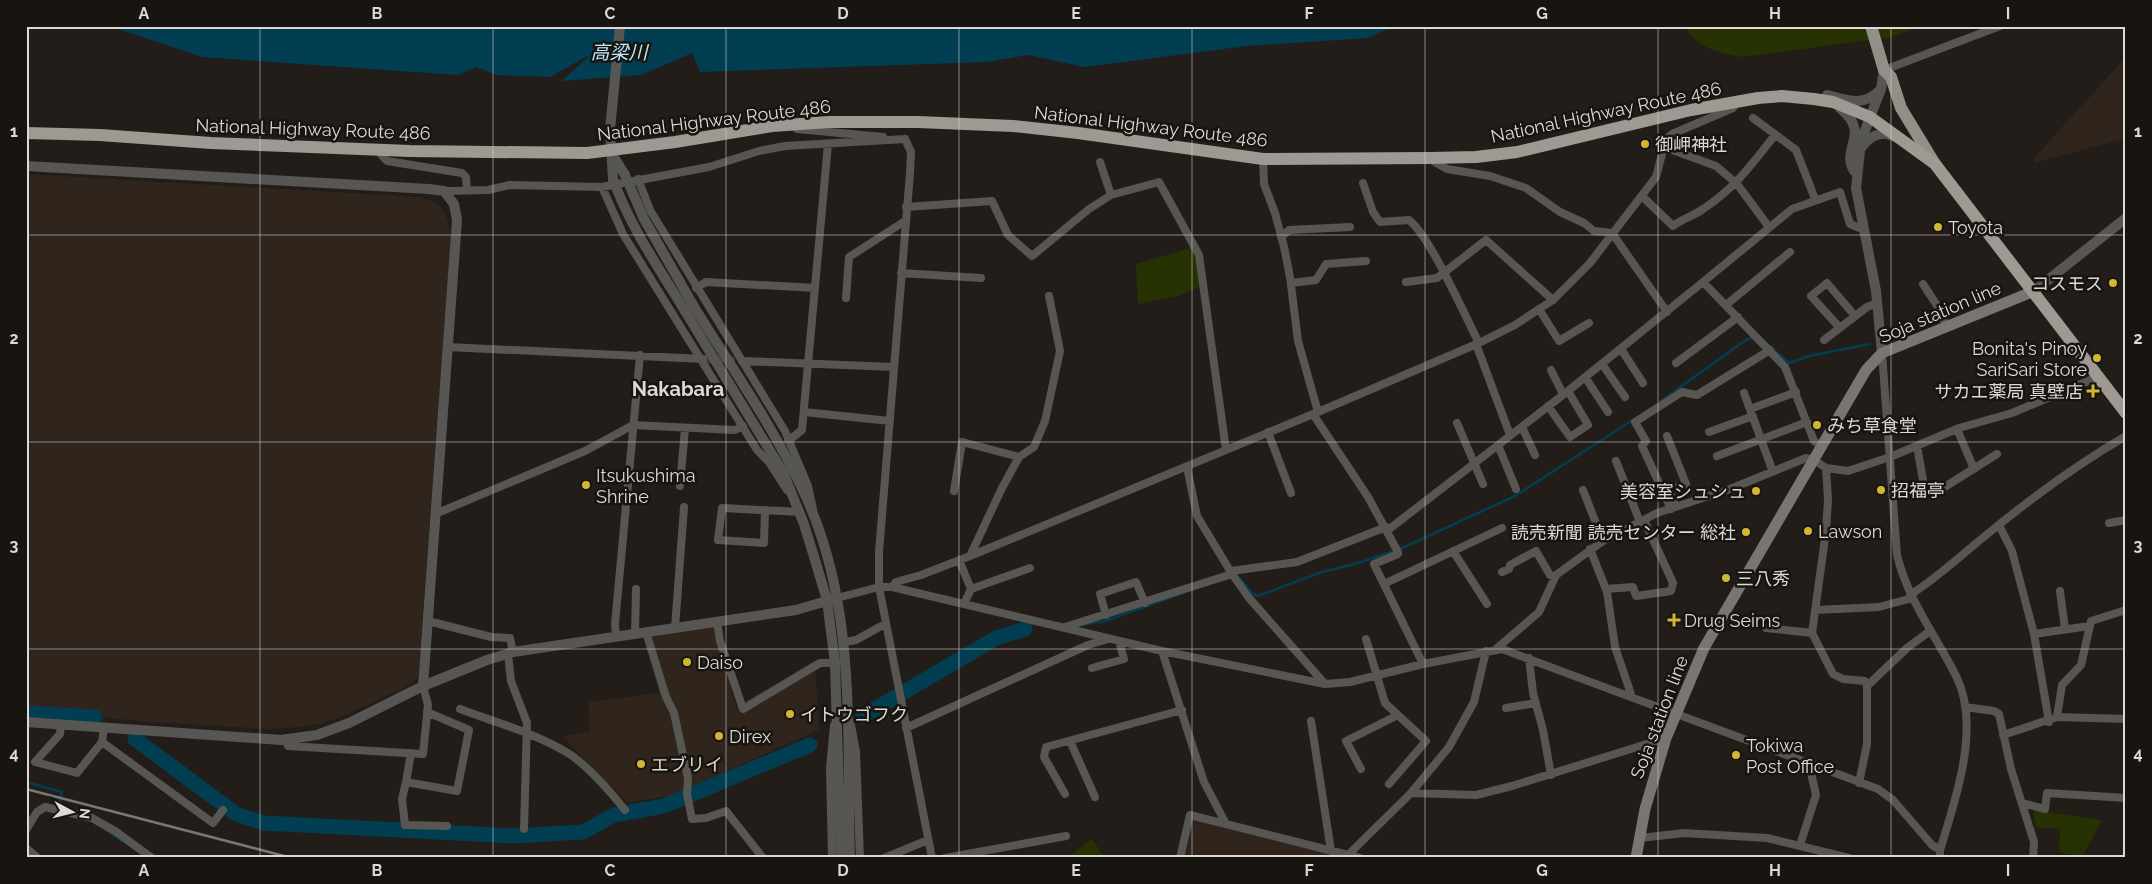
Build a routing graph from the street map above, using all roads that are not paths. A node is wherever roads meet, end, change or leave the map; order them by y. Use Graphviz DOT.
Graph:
graph roads {
  1 [pos="620,26"];
  2 [pos="1871,26"];
  3 [pos="2000,26"];
  4 [pos="1884,70"];
  5 [pos="1881,89"];
  6 [pos="1814,99"];
  7 [pos="1736,101"];
  8 [pos="1833,102"];
  9 [pos="1870,117"];
  10 [pos="1752,118"];
  11 [pos="772,126"];
  12 [pos="26,133"];
  13 [pos="1776,135"];
  14 [pos="905,140"];
  15 [pos="1910,143"];
  16 [pos="828,144"];
  17 [pos="1664,147"];
  18 [pos="377,150"];
  19 [pos="1859,150"];
  20 [pos="611,151"];
  21 [pos="1430,158"];
  22 [pos="1263,159"];
  23 [pos="1100,162"];
  24 [pos="1935,164"];
  25 [pos="26,166"];
  26 [pos="1856,174"];
  27 [pos="638,179"];
  28 [pos="1363,183"];
  29 [pos="1737,184"];
  30 [pos="602,187"];
  31 [pos="444,191"];
  32 [pos="467,191"];
  33 [pos="1111,195"];
  34 [pos="1643,197"];
  35 [pos="1815,199"];
  36 [pos="906,207"];
  37 [pos="2126,218"];
  38 [pos="905,221"];
  39 [pos="1350,227"];
  40 [pos="1769,227"];
  41 [pos="1862,229"];
  42 [pos="1612,233"];
  43 [pos="1281,237"];
  44 [pos="1790,252"];
  45 [pos="1366,261"];
  46 [pos="901,273"];
  47 [pos="1443,274"];
  48 [pos="981,278"];
  49 [pos="1291,282"];
  50 [pos="1406,282"];
  51 [pos="1703,282"];
  52 [pos="1923,284"];
  53 [pos="696,288"];
  54 [pos="815,288"];
  55 [pos="2034,291"];
  56 [pos="1048,296"];
  57 [pos="846,298"];
  58 [pos="1553,300"];
  59 [pos="1877,303"];
  60 [pos="1726,305"];
  61 [pos="689,308"];
  62 [pos="1539,309"];
  63 [pos="1666,312"];
  64 [pos="1855,316"];
  65 [pos="1738,317"];
  66 [pos="1589,323"];
  67 [pos="1946,326"];
  68 [pos="1840,328"];
  69 [pos="1824,340"];
  70 [pos="1477,344"];
  71 [pos="447,347"];
  72 [pos="1621,349"];
  73 [pos="1770,350"];
  74 [pos="1882,353"];
  75 [pos="640,356"];
  76 [pos="703,359"];
  77 [pos="742,361"];
  78 [pos="808,363"];
  79 [pos="1676,363"];
  80 [pos="1602,364"];
  81 [pos="894,367"];
  82 [pos="1551,370"];
  83 [pos="2100,376"];
  84 [pos="1585,377"];
  85 [pos="1643,383"];
  86 [pos="1796,392"];
  87 [pos="1566,393"];
  88 [pos="1744,393"];
  89 [pos="1625,397"];
  90 [pos="1548,406"];
  91 [pos="804,412"];
  92 [pos="1608,412"];
  93 [pos="1751,412"];
  94 [pos="1315,413"];
  95 [pos="2126,413"];
  96 [pos="890,421"];
  97 [pos="1807,422"];
  98 [pos="1457,423"];
  99 [pos="633,426"];
  100 [pos="743,426"];
  101 [pos="1522,426"];
  102 [pos="685,428"];
  103 [pos="1957,429"];
  104 [pos="1268,432"];
  105 [pos="1709,432"];
  106 [pos="1510,436"];
  107 [pos="1667,436"];
  108 [pos="2126,436"];
  109 [pos="1761,439"];
  110 [pos="788,441"];
  111 [pos="1498,445"];
  112 [pos="1917,446"];
  113 [pos="1822,447"];
  114 [pos="1226,450"];
  115 [pos="1997,454"];
  116 [pos="1535,455"];
  117 [pos="1717,456"];
  118 [pos="1019,457"];
  119 [pos="1890,457"];
  120 [pos="1814,460"];
  121 [pos="1616,461"];
  122 [pos="1474,463"];
  123 [pos="1187,467"];
  124 [pos="1826,468"];
  125 [pos="1974,469"];
  126 [pos="1773,472"];
  127 [pos="1483,484"];
  128 [pos="680,486"];
  129 [pos="1924,486"];
  130 [pos="1943,488"];
  131 [pos="1516,489"];
  132 [pos="1583,490"];
  133 [pos="954,491"];
  134 [pos="1291,493"];
  135 [pos="793,497"];
  136 [pos="684,507"];
  137 [pos="1674,508"];
  138 [pos="765,510"];
  139 [pos="800,512"];
  140 [pos="435,514"];
  141 [pos="814,518"];
  142 [pos="2126,520"];
  143 [pos="1642,521"];
  144 [pos="2109,523"];
  145 [pos="1999,525"];
  146 [pos="1387,528"];
  147 [pos="1502,528"];
  148 [pos="1603,541"];
  149 [pos="1454,550"];
  150 [pos="1590,550"];
  151 [pos="970,556"];
  152 [pos="959,560"];
  153 [pos="1030,568"];
  154 [pos="1231,572"];
  155 [pos="1502,572"];
  156 [pos="1555,577"];
  157 [pos="1384,584"];
  158 [pos="892,587"];
  159 [pos="879,588"];
  160 [pos="636,589"];
  161 [pos="971,589"];
  162 [pos="1606,589"];
  163 [pos="2060,591"];
  164 [pos="1911,596"];
  165 [pos="832,599"];
  166 [pos="1145,603"];
  167 [pos="964,604"];
  168 [pos="1487,604"];
  169 [pos="1815,610"];
  170 [pos="2126,610"];
  171 [pos="1106,615"];
  172 [pos="428,621"];
  173 [pos="717,621"];
  174 [pos="885,624"];
  175 [pos="2089,626"];
  176 [pos="1062,627"];
  177 [pos="675,628"];
  178 [pos="1766,628"];
  179 [pos="2065,629"];
  180 [pos="1930,631"];
  181 [pos="646,632"];
  182 [pos="1812,633"];
  183 [pos="635,634"];
  184 [pos="2034,634"];
  185 [pos="616,636"];
  186 [pos="1108,639"];
  187 [pos="1366,639"];
  188 [pos="1119,641"];
  189 [pos="845,642"];
  190 [pos="1496,648"];
  191 [pos="1162,651"];
  192 [pos="1486,651"];
  193 [pos="510,653"];
  194 [pos="1529,658"];
  195 [pos="835,662"];
  196 [pos="1423,664"];
  197 [pos="1092,668"];
  198 [pos="1378,675"];
  199 [pos="1325,684"];
  200 [pos="423,686"];
  201 [pos="1867,686"];
  202 [pos="1632,697"];
  203 [pos="1536,703"];
  204 [pos="1965,707"];
  205 [pos="1506,708"];
  206 [pos="460,709"];
  207 [pos="1182,710"];
  208 [pos="427,712"];
  209 [pos="836,714"];
  210 [pos="848,714"];
  211 [pos="1675,714"];
  212 [pos="1398,715"];
  213 [pos="2057,717"];
  214 [pos="2126,719"];
  215 [pos="1311,721"];
  216 [pos="26,722"];
  217 [pos="2048,722"];
  218 [pos="61,725"];
  219 [pos="104,728"];
  220 [pos="906,728"];
  221 [pos="527,734"];
  222 [pos="2003,735"];
  223 [pos="1666,738"];
  224 [pos="285,739"];
  225 [pos="1070,741"];
  226 [pos="102,742"];
  227 [pos="411,753"];
  228 [pos="1809,764"];
  229 [pos="1361,770"];
  230 [pos="1551,775"];
  231 [pos="406,782"];
  232 [pos="1859,782"];
  233 [pos="1389,784"];
  234 [pos="1411,793"];
  235 [pos="1065,794"];
  236 [pos="1095,798"];
  237 [pos="2126,798"];
  238 [pos="2022,803"];
  239 [pos="222,810"];
  240 [pos="625,810"];
  241 [pos="1226,824"];
  242 [pos="446,826"];
  243 [pos="524,829"];
  244 [pos="26,830"];
  245 [pos="1066,836"];
  246 [pos="1640,838"];
  247 [pos="928,840"];
  248 [pos="1800,845"];
  249 [pos="26,848"];
  250 [pos="1331,851"];
  251 [pos="1940,854"];
  252 [pos="1348,855"];
  253 [pos="1836,857"];
  254 [pos="38,858"];
  255 [pos="152,858"];
  256 [pos="763,858"];
  257 [pos="832,858"];
  258 [pos="841,858"];
  259 [pos="850,858"];
  260 [pos="860,858"];
  261 [pos="884,858"];
  262 [pos="932,858"];
  263 [pos="945,858"];
  264 [pos="1180,858"];
  265 [pos="1360,858"];
  266 [pos="1636,858"];
  267 [pos="1849,858"];
  268 [pos="2033,858"];
  1 -- 20 [label="street"];
  2 -- 4 [label="main road"];
  3 -- 4 [label="street"];
  4 -- 5 [label="street"];
  4 -- 24 [label="main road"];
  5 -- 6 [label="street"];
  5 -- 9 [label="street"];
  6 -- 7 [label="highway, National Highway Route 486"];
  6 -- 8 [label="highway, National Highway Route 486"];
  7 -- 17 [label="street"];
  7 -- 21 [label="highway, National Highway Route 486"];
  8 -- 9 [label="highway, National Highway Route 486"];
  8 -- 26 [label="street"];
  9 -- 15 [label="highway, National Highway Route 486"];
  9 -- 19 [label="street"];
  10 -- 13 [label="street"];
  11 -- 14 [label="street"];
  11 -- 20 [label="highway, National Highway Route 486"];
  11 -- 22 [label="highway, National Highway Route 486"];
  12 -- 18 [label="highway, National Highway Route 486"];
  13 -- 29 [label="street"];
  13 -- 35 [label="street"];
  14 -- 16 [label="street"];
  14 -- 36 [label="street"];
  15 -- 19 [label="street"];
  15 -- 24 [label="highway, National Highway Route 486"];
  16 -- 27 [label="street"];
  16 -- 54 [label="street"];
  17 -- 29 [label="street"];
  17 -- 34 [label="street"];
  18 -- 20 [label="highway, National Highway Route 486"];
  18 -- 32 [label="street"];
  19 -- 26 [label="street"];
  20 -- 61 [label="street, bridge"];
  20 -- 61 [label="street, bridge"];
  21 -- 22 [label="highway, National Highway Route 486"];
  21 -- 42 [label="street"];
  22 -- 43 [label="street"];
  23 -- 33 [label="street"];
  24 -- 55 [label="highway, National Highway Route 486"];
  25 -- 31 [label="street"];
  26 -- 41 [label="street"];
  27 -- 30 [label="street"];
  27 -- 53 [label="street"];
  28 -- 47 [label="street"];
  29 -- 34 [label="street"];
  29 -- 40 [label="street"];
  30 -- 32 [label="street"];
  30 -- 76 [label="street"];
  31 -- 32 [label="street"];
  31 -- 71 [label="street"];
  33 -- 36 [label="street"];
  33 -- 114 [label="street"];
  34 -- 42 [label="street"];
  35 -- 40 [label="street"];
  35 -- 41 [label="street"];
  36 -- 38 [label="street"];
  37 -- 55 [label="street"];
  38 -- 46 [label="street"];
  38 -- 57 [label="street"];
  39 -- 43 [label="street"];
  40 -- 51 [label="street"];
  41 -- 59 [label="street"];
  42 -- 58 [label="street"];
  42 -- 63 [label="street"];
  43 -- 49 [label="street"];
  44 -- 60 [label="street"];
  45 -- 49 [label="street"];
  46 -- 48 [label="street"];
  46 -- 81 [label="street"];
  47 -- 50 [label="street"];
  47 -- 58 [label="street"];
  47 -- 70 [label="street"];
  49 -- 94 [label="street"];
  51 -- 60 [label="street"];
  51 -- 63 [label="street"];
  52 -- 67 [label="street"];
  53 -- 54 [label="street"];
  53 -- 77 [label="street"];
  54 -- 78 [label="street"];
  55 -- 67 [label="main road, Soja station line"];
  55 -- 83 [label="highway, National Highway Route 486"];
  56 -- 118 [label="street"];
  58 -- 62 [label="street"];
  59 -- 64 [label="street"];
  59 -- 74 [label="street"];
  60 -- 65 [label="street"];
  61 -- 135 [label="street"];
  61 -- 141 [label="street"];
  62 -- 66 [label="street"];
  62 -- 70 [label="street"];
  63 -- 72 [label="street"];
  64 -- 68 [label="street"];
  64 -- 68 [label="street"];
  65 -- 73 [label="street"];
  65 -- 79 [label="street"];
  67 -- 74 [label="main road, Soja station line"];
  68 -- 69 [label="street"];
  70 -- 94 [label="street"];
  70 -- 106 [label="street"];
  71 -- 75 [label="street"];
  71 -- 140 [label="street"];
  72 -- 80 [label="street"];
  72 -- 85 [label="street"];
  73 -- 86 [label="street"];
  73 -- 137 [label="street"];
  74 -- 113 [label="main road, Soja station line"];
  74 -- 119 [label="street"];
  75 -- 76 [label="street"];
  75 -- 99 [label="street"];
  76 -- 100 [label="street"];
  77 -- 78 [label="street"];
  77 -- 110 [label="street"];
  78 -- 81 [label="street"];
  78 -- 91 [label="street"];
  80 -- 84 [label="street"];
  80 -- 89 [label="street"];
  81 -- 96 [label="street"];
  82 -- 87 [label="street"];
  83 -- 95 [label="highway, National Highway Route 486"];
  83 -- 103 [label="street"];
  84 -- 87 [label="street"];
  84 -- 92 [label="street"];
  86 -- 93 [label="street"];
  86 -- 97 [label="street"];
  87 -- 90 [label="street"];
  87 -- 90 [label="street"];
  88 -- 93 [label="street"];
  90 -- 101 [label="street"];
  91 -- 96 [label="street"];
  91 -- 110 [label="street"];
  93 -- 105 [label="street"];
  93 -- 109 [label="street"];
  94 -- 104 [label="street"];
  94 -- 146 [label="street"];
  96 -- 159 [label="street"];
  97 -- 109 [label="street"];
  97 -- 113 [label="street"];
  98 -- 122 [label="street"];
  99 -- 102 [label="street"];
  99 -- 140 [label="street"];
  99 -- 185 [label="street"];
  100 -- 102 [label="street"];
  100 -- 135 [label="street"];
  101 -- 106 [label="street"];
  101 -- 116 [label="street"];
  102 -- 128 [label="street"];
  103 -- 112 [label="street"];
  103 -- 125 [label="street"];
  104 -- 114 [label="street"];
  104 -- 134 [label="street"];
  106 -- 111 [label="street"];
  107 -- 137 [label="street"];
  108 -- 145 [label="street"];
  109 -- 117 [label="street"];
  109 -- 126 [label="street"];
  110 -- 141 [label="street"];
  111 -- 122 [label="street"];
  111 -- 131 [label="street"];
  112 -- 119 [label="street"];
  112 -- 129 [label="street"];
  113 -- 120 [label="main road, Soja station line"];
  114 -- 123 [label="street"];
  115 -- 125 [label="street"];
  118 -- 133 [label="street"];
  118 -- 151 [label="street"];
  119 -- 124 [label="street"];
  119 -- 164 [label="street"];
  120 -- 124 [label="street"];
  120 -- 126 [label="street"];
  120 -- 211 [label="main road, Soja station line"];
  121 -- 143 [label="street"];
  122 -- 127 [label="street"];
  122 -- 146 [label="street"];
  123 -- 151 [label="street"];
  123 -- 154 [label="street"];
  124 -- 169 [label="street"];
  125 -- 130 [label="street"];
  126 -- 137 [label="street"];
  132 -- 148 [label="street"];
  135 -- 139 [label="street"];
  136 -- 177 [label="street"];
  137 -- 143 [label="street"];
  138 -- 138 [label="street"];
  138 -- 139 [label="street"];
  139 -- 165 [label="street"];
  140 -- 172 [label="street"];
  141 -- 165 [label="street"];
  142 -- 144 [label="street"];
  143 -- 148 [label="street"];
  143 -- 162 [label="street"];
  145 -- 164 [label="street"];
  145 -- 184 [label="street"];
  146 -- 154 [label="street"];
  146 -- 157 [label="street"];
  147 -- 149 [label="street"];
  148 -- 150 [label="street"];
  149 -- 157 [label="street"];
  149 -- 168 [label="street"];
  150 -- 156 [label="street"];
  150 -- 162 [label="street"];
  151 -- 152 [label="street"];
  152 -- 158 [label="street"];
  152 -- 161 [label="street"];
  153 -- 161 [label="street"];
  154 -- 166 [label="street"];
  154 -- 199 [label="street"];
  155 -- 156 [label="street"];
  156 -- 190 [label="street"];
  157 -- 196 [label="street"];
  158 -- 159 [label="street"];
  158 -- 167 [label="street"];
  159 -- 165 [label="street"];
  159 -- 174 [label="street"];
  160 -- 183 [label="street"];
  161 -- 167 [label="street"];
  162 -- 202 [label="street"];
  163 -- 179 [label="street"];
  164 -- 169 [label="street"];
  164 -- 180 [label="street"];
  165 -- 173 [label="street"];
  165 -- 189 [label="street"];
  165 -- 195 [label="street"];
  166 -- 171 [label="street"];
  166 -- 171 [label="street"];
  167 -- 176 [label="street"];
  169 -- 182 [label="street"];
  170 -- 175 [label="street"];
  171 -- 176 [label="street"];
  172 -- 193 [label="street"];
  172 -- 200 [label="street"];
  173 -- 177 [label="street"];
  173 -- 195 [label="street"];
  174 -- 189 [label="street"];
  174 -- 220 [label="street"];
  175 -- 179 [label="street"];
  175 -- 213 [label="street"];
  176 -- 186 [label="street"];
  177 -- 181 [label="street"];
  178 -- 182 [label="street"];
  179 -- 184 [label="street"];
  180 -- 201 [label="street"];
  180 -- 204 [label="street"];
  181 -- 183 [label="street"];
  181 -- 256 [label="street"];
  182 -- 201 [label="street"];
  183 -- 185 [label="street"];
  184 -- 217 [label="street"];
  185 -- 193 [label="street"];
  186 -- 188 [label="street"];
  186 -- 220 [label="street"];
  187 -- 198 [label="street"];
  188 -- 191 [label="street"];
  188 -- 197 [label="street"];
  189 -- 210 [label="street"];
  190 -- 192 [label="street"];
  190 -- 194 [label="street"];
  191 -- 199 [label="street"];
  191 -- 207 [label="street"];
  192 -- 196 [label="street"];
  192 -- 234 [label="street"];
  193 -- 200 [label="street"];
  193 -- 221 [label="street"];
  194 -- 202 [label="street"];
  194 -- 203 [label="street"];
  195 -- 209 [label="street"];
  196 -- 198 [label="street"];
  198 -- 199 [label="street"];
  198 -- 212 [label="street"];
  200 -- 208 [label="street"];
  200 -- 224 [label="street"];
  201 -- 232 [label="street"];
  202 -- 211 [label="street"];
  203 -- 205 [label="street"];
  203 -- 230 [label="street"];
  204 -- 222 [label="street"];
  204 -- 251 [label="street"];
  206 -- 221 [label="street"];
  207 -- 225 [label="street"];
  207 -- 241 [label="street"];
  208 -- 227 [label="street"];
  208 -- 231 [label="street"];
  209 -- 257 [label="street"];
  209 -- 258 [label="street"];
  210 -- 259 [label="street"];
  210 -- 260 [label="street"];
  211 -- 223 [label="main road, Soja station line"];
  211 -- 228 [label="street"];
  212 -- 229 [label="street"];
  212 -- 233 [label="street"];
  213 -- 214 [label="street"];
  213 -- 217 [label="street"];
  215 -- 250 [label="street"];
  216 -- 218 [label="street"];
  217 -- 222 [label="street"];
  218 -- 219 [label="street"];
  218 -- 226 [label="street"];
  219 -- 224 [label="street"];
  219 -- 226 [label="street"];
  220 -- 247 [label="street"];
  221 -- 240 [label="street"];
  221 -- 243 [label="street"];
  222 -- 238 [label="street"];
  223 -- 230 [label="street"];
  223 -- 246 [label="main road, Soja station line"];
  224 -- 227 [label="street"];
  225 -- 235 [label="street"];
  225 -- 236 [label="street"];
  226 -- 239 [label="street"];
  227 -- 231 [label="street"];
  228 -- 232 [label="street"];
  228 -- 248 [label="street"];
  230 -- 234 [label="street"];
  231 -- 242 [label="street"];
  232 -- 251 [label="street"];
  234 -- 252 [label="street"];
  237 -- 238 [label="street"];
  238 -- 268 [label="street"];
  241 -- 250 [label="street"];
  241 -- 264 [label="street"];
  244 -- 255 [label="street"];
  245 -- 263 [label="street"];
  246 -- 248 [label="street"];
  246 -- 266 [label="main road, Soja station line"];
  247 -- 261 [label="street"];
  247 -- 262 [label="street"];
  248 -- 253 [label="street"];
  249 -- 254 [label="street"];
  250 -- 252 [label="street"];
  252 -- 265 [label="street"];
  253 -- 267 [label="street"];
}
